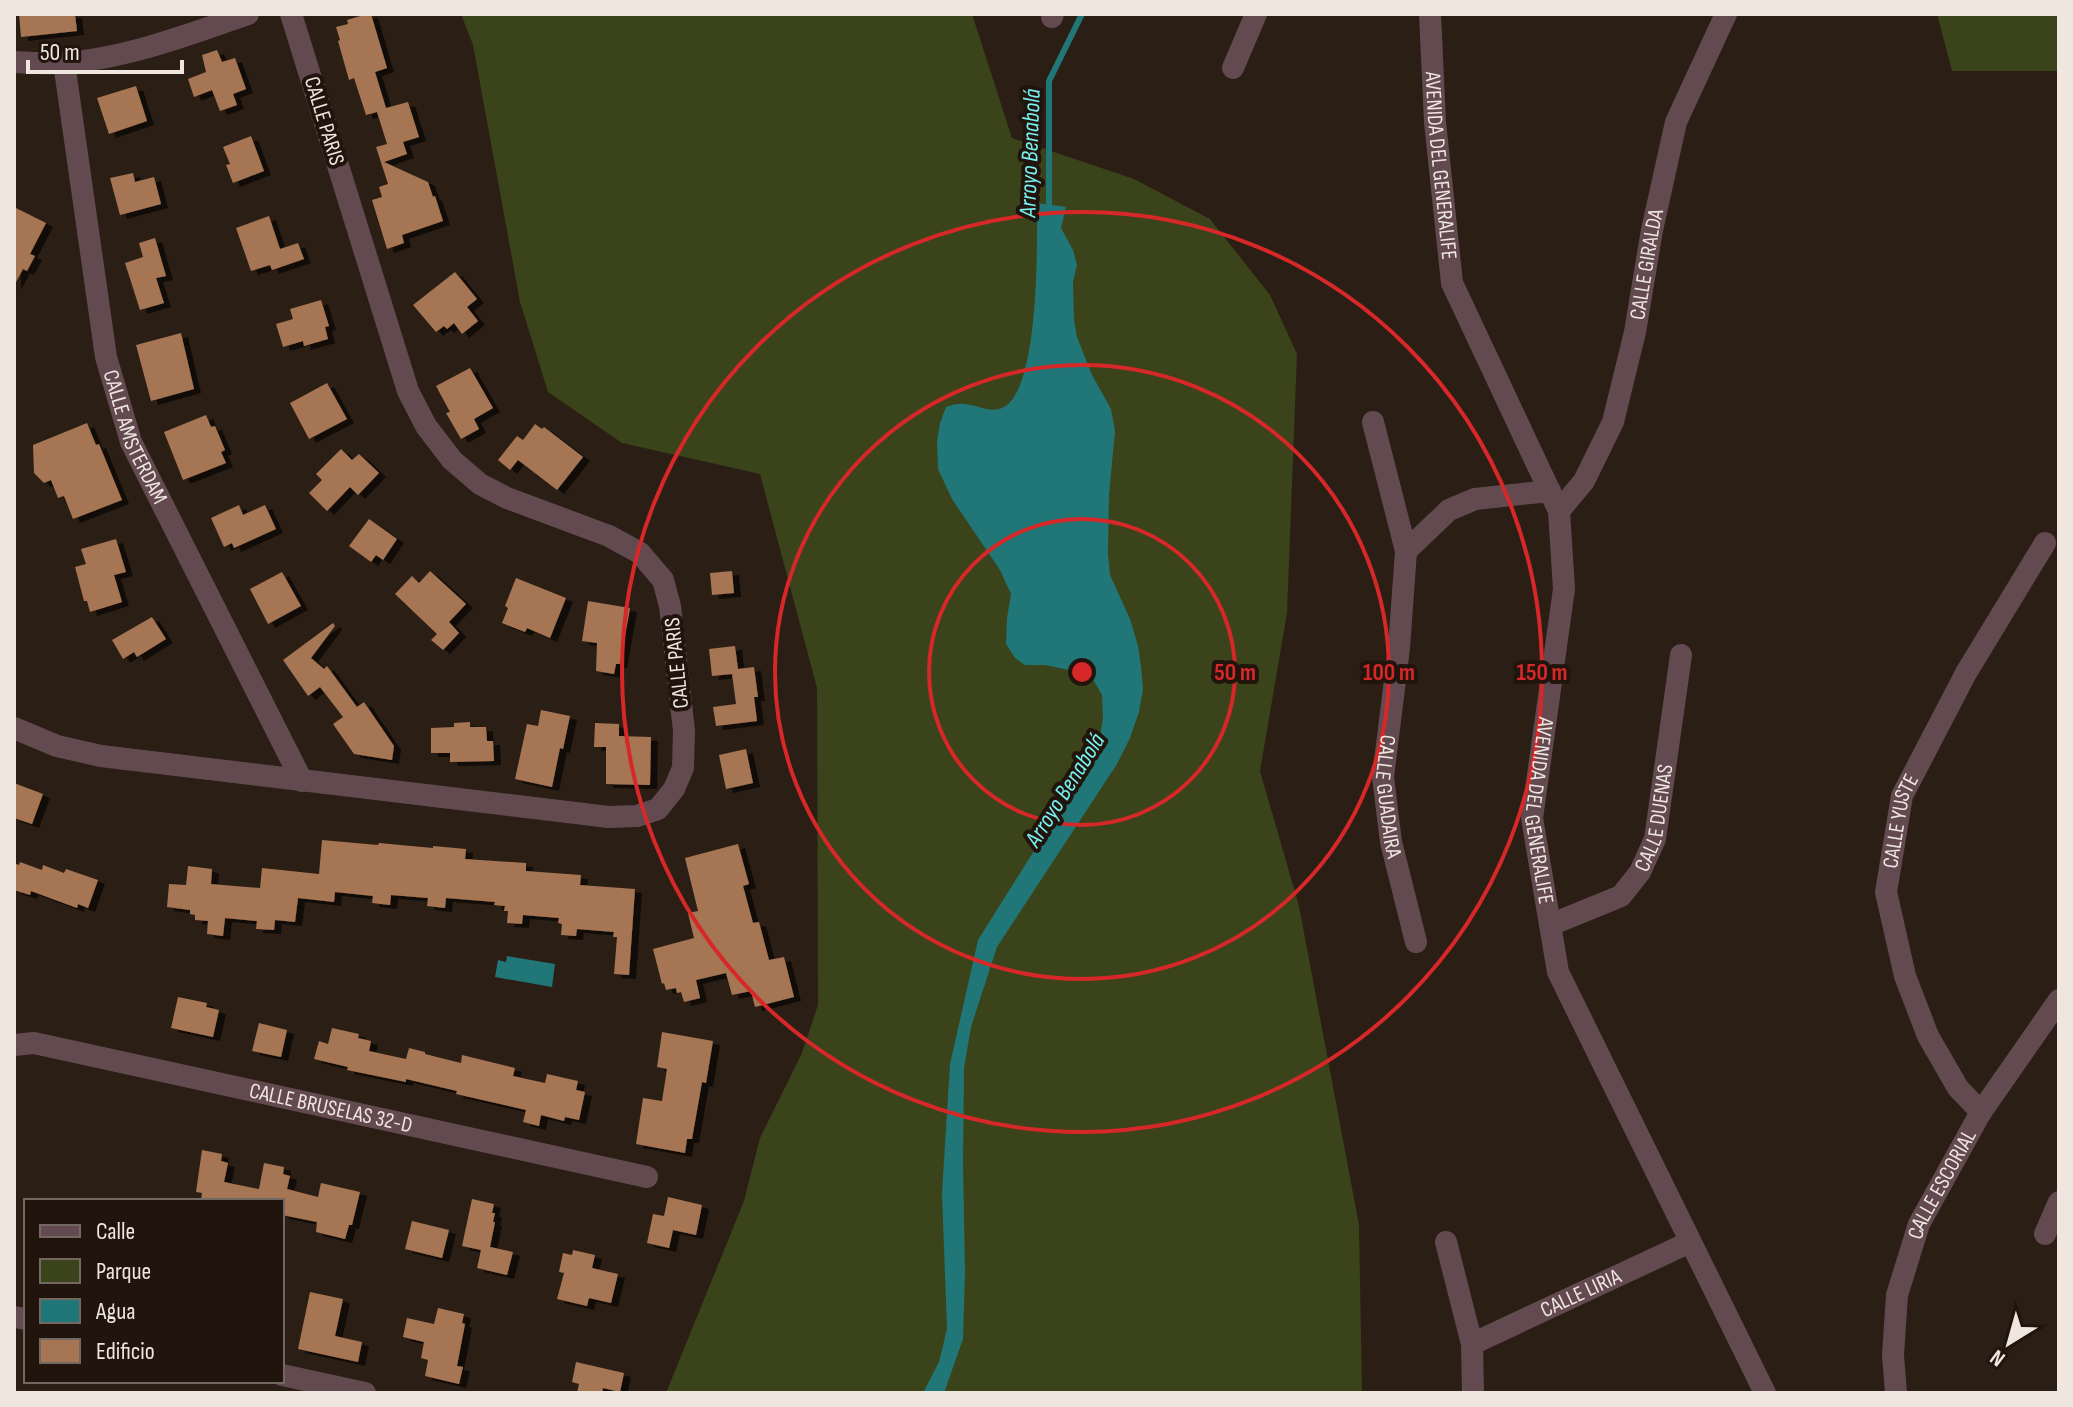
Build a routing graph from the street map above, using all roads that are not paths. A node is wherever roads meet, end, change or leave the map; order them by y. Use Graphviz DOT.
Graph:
graph roads {
  1 [pos="248,14"];
  2 [pos="291,14"];
  3 [pos="1256,14"];
  4 [pos="1430,14"];
  5 [pos="1726,14"];
  6 [pos="14,62"];
  7 [pos="64,63"];
  8 [pos="1233,68"];
  9 [pos="1373,422"];
  10 [pos="1555,501"];
  11 [pos="2045,543"];
  12 [pos="1406,551"];
  13 [pos="1681,655"];
  14 [pos="14,728"];
  15 [pos="302,781"];
  16 [pos="1550,925"];
  17 [pos="1416,942"];
  18 [pos="2059,1000"];
  19 [pos="14,1045"];
  20 [pos="1981,1112"];
  21 [pos="647,1177"];
  22 [pos="2059,1202"];
  23 [pos="2045,1234"];
  24 [pos="1446,1242"];
  25 [pos="1690,1242"];
  26 [pos="1472,1344"];
  27 [pos="284,1375"];
  28 [pos="365,1393"];
  29 [pos="1473,1393"];
  30 [pos="1765,1393"];
  31 [pos="1896,1393"];
  1 -- 7 [label="street"];
  2 -- 15 [label="street, CALLE PARIS"];
  3 -- 8 [label="street"];
  4 -- 10 [label="street, AVENIDA DEL GENERALIFE"];
  5 -- 10 [label="street, CALLE GIRALDA"];
  6 -- 7 [label="street"];
  7 -- 15 [label="street, CALLE AMSTERDAM"];
  9 -- 12 [label="street, CALLE GUADAIRA"];
  10 -- 12 [label="street"];
  10 -- 16 [label="street, AVENIDA DEL GENERALIFE"];
  11 -- 20 [label="street, CALLE YUSTE"];
  12 -- 17 [label="street, CALLE GUADAIRA"];
  13 -- 16 [label="street, CALLE DUENAS"];
  14 -- 15 [label="street, CALLE PARIS"];
  16 -- 25 [label="street, AVENIDA DEL GENERALIFE"];
  18 -- 20 [label="street, CALLE ESCORIAL"];
  19 -- 21 [label="street, CALLE BRUSELAS 32-D"];
  20 -- 31 [label="street, CALLE ESCORIAL"];
  22 -- 23 [label="street"];
  24 -- 26 [label="street"];
  25 -- 26 [label="street, CALLE LIRIA"];
  25 -- 30 [label="street, AVENIDA DEL GENERALIFE"];
  26 -- 29 [label="street"];
  27 -- 28 [label="street"];
}
